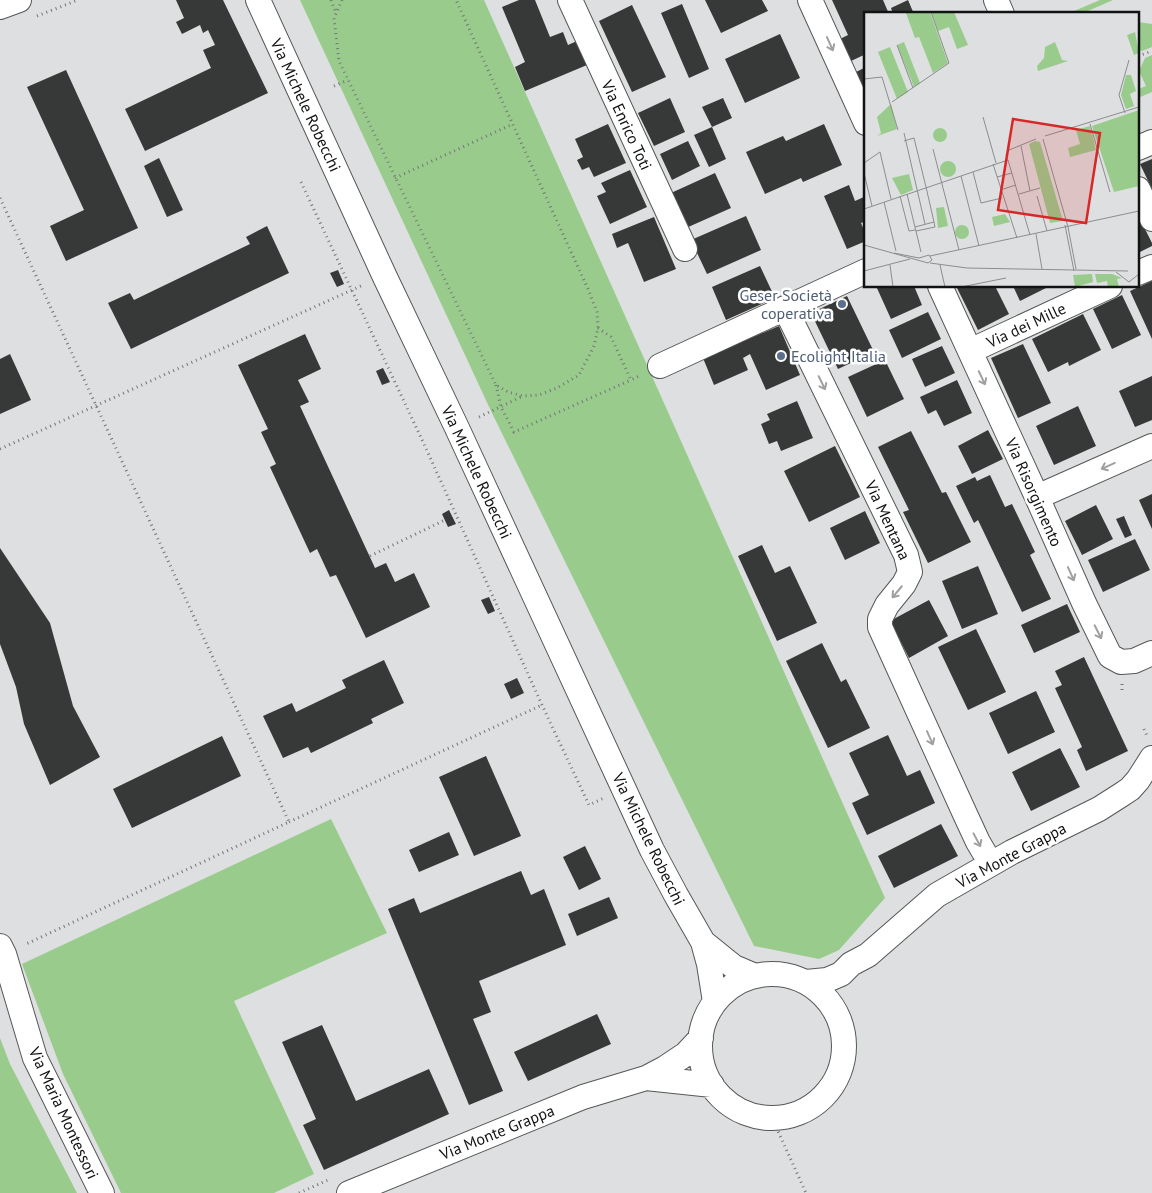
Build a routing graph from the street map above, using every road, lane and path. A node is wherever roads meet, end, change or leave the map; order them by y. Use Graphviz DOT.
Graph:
graph roads {
  1 [pos="19,0"];
  2 [pos="258,0"];
  3 [pos="331,0"];
  4 [pos="342,0"];
  5 [pos="456,0"];
  6 [pos="570,0"];
  7 [pos="810,0"];
  8 [pos="996,0"];
  9 [pos="0,7"];
  10 [pos="1001,12"];
  11 [pos="336,14"];
  12 [pos="1152,51"];
  13 [pos="1140,55"];
  14 [pos="348,80"];
  15 [pos="334,86"];
  16 [pos="864,119"];
  17 [pos="513,124"];
  18 [pos="1152,142"];
  19 [pos="1140,147"];
  20 [pos="394,178"];
  21 [pos="301,182"];
  22 [pos="1140,193"];
  23 [pos="0,198"];
  24 [pos="1152,218"];
  25 [pos="685,249"];
  26 [pos="1152,267"];
  27 [pos="864,272"];
  28 [pos="1140,272"];
  29 [pos="384,275"];
  30 [pos="941,288"];
  31 [pos="1106,288"];
  32 [pos="352,290"];
  33 [pos="785,308"];
  34 [pos="598,328"];
  35 [pos="970,351"];
  36 [pos="660,366"];
  37 [pos="631,380"];
  38 [pos="496,384"];
  39 [pos="523,396"];
  40 [pos="95,406"];
  41 [pos="501,407"];
  42 [pos="491,411"];
  43 [pos="1152,446"];
  44 [pos="0,449"];
  45 [pos="1037,497"];
  46 [pos="457,515"];
  47 [pos="452,517"];
  48 [pos="445,520"];
  49 [pos="370,556"];
  50 [pos="1152,653"];
  51 [pos="542,705"];
  52 [pos="1152,758"];
  53 [pos="611,794"];
  54 [pos="289,822"];
  55 [pos="992,864"];
  56 [pos="703,942"];
  57 [pos="2,950"];
  58 [pos="868,955"];
  59 [pos="755,976"];
  60 [pos="806,982"];
  61 [pos="715,1002"];
  62 [pos="838,1016"];
  63 [pos="700,1038"];
  64 [pos="646,1078"];
  65 [pos="712,1085"];
  66 [pos="772,1118"];
  67 [pos="102,1193"];
  68 [pos="349,1193"];
  69 [pos="806,1193"];
  1 -- 9 [label="street"];
  2 -- 29 [label="street, Via Michele Robecchi"];
  3 -- 11 [label="path"];
  4 -- 11 [label="path"];
  5 -- 17 [label="path"];
  6 -- 25 [label="street, Via Enrico Toti"];
  7 -- 16 [label="street, one-way"];
  8 -- 10 [label="street"];
  11 -- 14 [label="path"];
  12 -- 13 [label="path"];
  14 -- 15 [label="path"];
  14 -- 20 [label="path"];
  17 -- 20 [label="path"];
  17 -- 34 [label="path"];
  18 -- 19 [label="street"];
  20 -- 38 [label="path"];
  21 -- 32 [label="path"];
  22 -- 24 [label="street"];
  23 -- 40 [label="path"];
  26 -- 28 [label="street"];
  27 -- 33 [label="street"];
  29 -- 32 [label="path"];
  29 -- 56 [label="street, Via Michele Robecchi"];
  30 -- 35 [label="street, Via Risorgimento"];
  31 -- 35 [label="street, Via dei Mille"];
  32 -- 40 [label="path"];
  32 -- 46 [label="path"];
  33 -- 36 [label="street"];
  33 -- 55 [label="street, Via Mentana, one-way"];
  34 -- 37 [label="path"];
  34 -- 39 [label="path"];
  35 -- 45 [label="street, Via Risorgimento, one-way"];
  36 -- 37 [label="path"];
  37 -- 41 [label="path"];
  38 -- 39 [label="path"];
  38 -- 41 [label="path"];
  39 -- 41 [label="path"];
  40 -- 44 [label="path"];
  40 -- 54 [label="path"];
  41 -- 42 [label="path"];
  43 -- 45 [label="street, one-way"];
  45 -- 50 [label="street, Via Risorgimento, one-way"];
  46 -- 47 [label="path"];
  46 -- 51 [label="path"];
  48 -- 49 [label="path"];
  51 -- 53 [label="path"];
  51 -- 54 [label="path"];
  52 -- 55 [label="street, Via Monte Grappa"];
  54 -- 57 [label="path"];
  55 -- 58 [label="street, Via Monte Grappa"];
  56 -- 59 [label="street, Via Michele Robecchi"];
  56 -- 61 [label="street, Via Michele Robecchi"];
  57 -- 67 [label="street, Via Maria Montessori"];
  58 -- 60 [label="street, Via Monte Grappa"];
  58 -- 62 [label="street, Via Monte Grappa"];
  59 -- 60 [label="street"];
  59 -- 61 [label="street"];
  60 -- 62 [label="street"];
  61 -- 63 [label="street"];
  62 -- 66 [label="street"];
  63 -- 64 [label="street, Via Monte Grappa"];
  63 -- 65 [label="street"];
  64 -- 65 [label="street, Via Monte Grappa"];
  64 -- 68 [label="street, Via Monte Grappa"];
  65 -- 66 [label="street"];
  66 -- 69 [label="path"];
}
